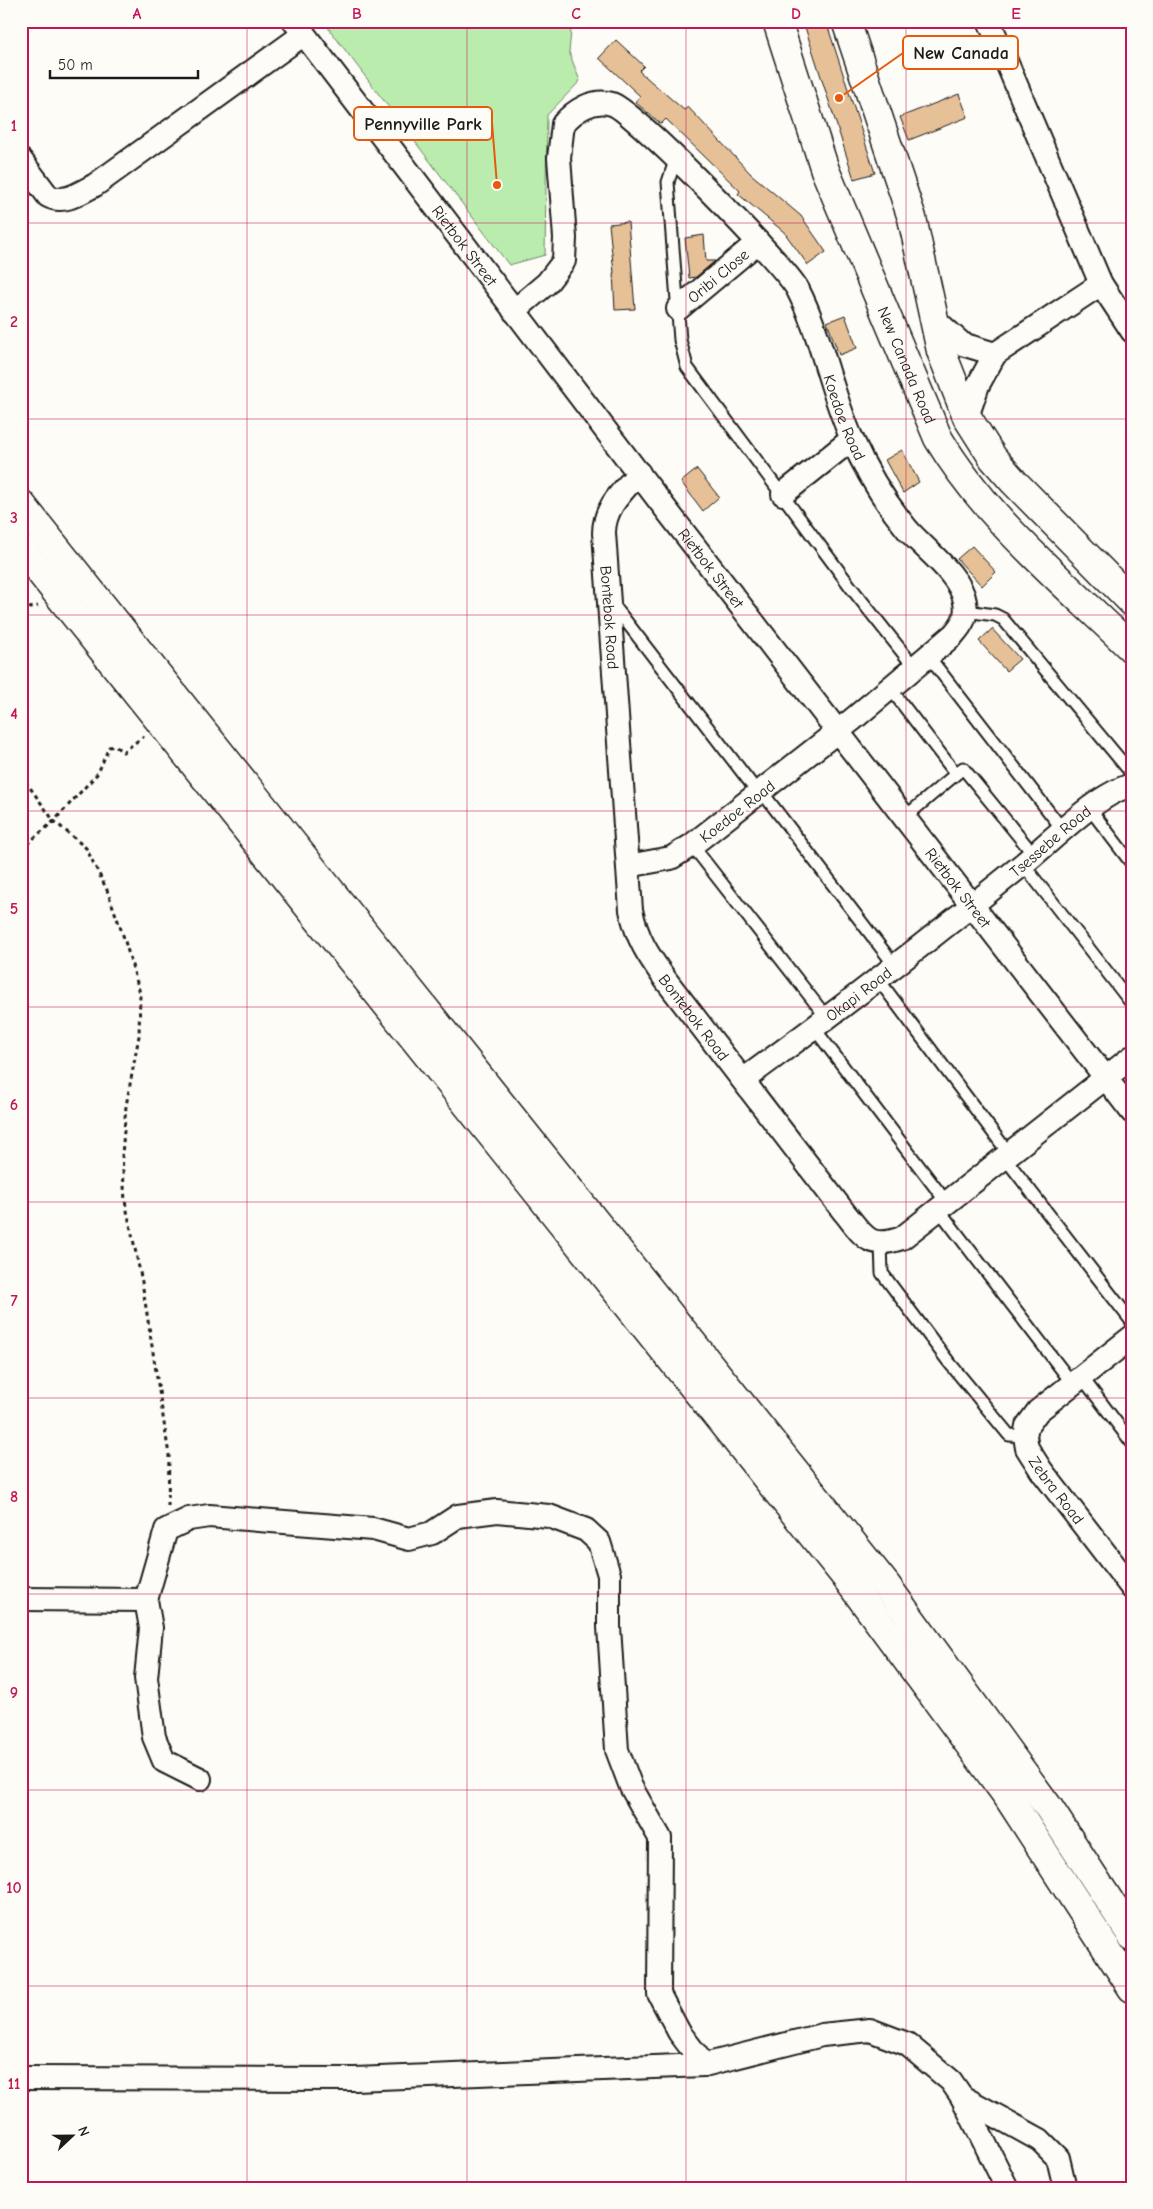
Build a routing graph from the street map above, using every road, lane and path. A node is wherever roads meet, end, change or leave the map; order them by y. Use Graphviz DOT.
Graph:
graph roads {
  1 [pos="777,21"];
  2 [pos="788,21"];
  3 [pos="840,21"];
  4 [pos="846,21"];
  5 [pos="989,21"];
  6 [pos="299,28"];
  7 [pos="833,155"];
  8 [pos="676,158"];
  9 [pos="21,160"];
  10 [pos="839,173"];
  11 [pos="758,242"];
  12 [pos="1101,284"];
  13 [pos="678,309"];
  14 [pos="514,311"];
  15 [pos="934,319"];
  16 [pos="1130,325"];
  17 [pos="995,354"];
  18 [pos="968,417"];
  19 [pos="852,439"];
  20 [pos="972,466"];
  21 [pos="639,473"];
  22 [pos="982,480"];
  23 [pos="783,494"];
  24 [pos="998,500"];
  25 [pos="21,504"];
  26 [pos="21,548"];
  27 [pos="608,598"];
  28 [pos="966,611"];
  29 [pos="1132,615"];
  30 [pos="1130,627"];
  31 [pos="922,662"];
  32 [pos="890,688"];
  33 [pos="838,732"];
  34 [pos="123,752"];
  35 [pos="956,774"];
  36 [pos="1132,774"];
  37 [pos="21,775"];
  38 [pos="1132,785"];
  39 [pos="760,793"];
  40 [pos="1090,809"];
  41 [pos="904,818"];
  42 [pos="54,821"];
  43 [pos="1063,830"];
  44 [pos="692,845"];
  45 [pos="21,849"];
  46 [pos="1028,860"];
  47 [pos="1132,864"];
  48 [pos="628,866"];
  49 [pos="971,905"];
  50 [pos="886,973"];
  51 [pos="1132,1004"];
  52 [pos="820,1023"];
  53 [pos="1132,1057"];
  54 [pos="1106,1079"];
  55 [pos="743,1080"];
  56 [pos="1132,1112"];
  57 [pos="1008,1156"];
  58 [pos="943,1206"];
  59 [pos="881,1244"];
  60 [pos="1132,1322"];
  61 [pos="1132,1336"];
  62 [pos="1077,1380"];
  63 [pos="1025,1436"];
  64 [pos="1132,1443"];
  65 [pos="166,1530"];
  66 [pos="1132,1588"];
  67 [pos="21,1599"];
  68 [pos="46,1599"];
  69 [pos="146,1600"];
  70 [pos="21,1610"];
  71 [pos="200,1779"];
  72 [pos="1132,1936"];
  73 [pos="1132,1988"];
  74 [pos="704,2064"];
  75 [pos="21,2078"];
  76 [pos="962,2097"];
  77 [pos="1007,2188"];
  78 [pos="1065,2188"];
  1 -- 30 [label="main road, New Canada Road"];
  2 -- 7 [label="lane"];
  3 -- 29 [label="lane, New Canada Road"];
  4 -- 15 [label="main road, New Canada Road"];
  5 -- 12 [label="street"];
  6 -- 9 [label="street"];
  6 -- 14 [label="street, Rietbok Street"];
  8 -- 11 [label="street, Koedoe Road"];
  8 -- 13 [label="lane"];
  8 -- 14 [label="street, Koedoe Road"];
  10 -- 20 [label="lane, New Canada Road"];
  11 -- 13 [label="street, Oribi Close"];
  11 -- 19 [label="street, Koedoe Road"];
  12 -- 16 [label="street"];
  12 -- 17 [label="street"];
  13 -- 23 [label="lane"];
  14 -- 21 [label="street, Rietbok Street"];
  15 -- 17 [label="street"];
  15 -- 18 [label="main road, New Canada Road"];
  17 -- 18 [label="street"];
  18 -- 30 [label="main road, New Canada Road"];
  19 -- 23 [label="street"];
  19 -- 28 [label="street, Koedoe Road"];
  21 -- 27 [label="street, Bontebok Road"];
  21 -- 33 [label="street, Rietbok Street"];
  22 -- 24 [label="lane"];
  23 -- 31 [label="lane"];
  25 -- 72 [label="main road"];
  26 -- 73 [label="main road"];
  27 -- 39 [label="lane"];
  27 -- 48 [label="street, Bontebok Road"];
  28 -- 31 [label="street, Koedoe Road"];
  28 -- 36 [label="lane"];
  31 -- 32 [label="street, Koedoe Road"];
  31 -- 43 [label="lane"];
  32 -- 33 [label="street, Koedoe Road"];
  32 -- 35 [label="lane"];
  33 -- 39 [label="street, Koedoe Road"];
  33 -- 41 [label="street, Rietbok Street"];
  34 -- 42 [label="path"];
  35 -- 41 [label="lane"];
  35 -- 46 [label="lane"];
  37 -- 42 [label="path"];
  38 -- 40 [label="street, Tsessebe Road"];
  39 -- 44 [label="street, Koedoe Road"];
  39 -- 50 [label="lane"];
  40 -- 43 [label="street, Tsessebe Road"];
  40 -- 47 [label="lane"];
  41 -- 49 [label="street, Rietbok Street"];
  42 -- 45 [label="path"];
  42 -- 65 [label="path"];
  43 -- 46 [label="street, Tsessebe Road"];
  44 -- 48 [label="street, Koedoe Road"];
  44 -- 52 [label="lane"];
  46 -- 49 [label="street, Tsessebe Road"];
  46 -- 51 [label="lane"];
  48 -- 55 [label="street, Bontebok Road"];
  49 -- 50 [label="street, Okapi Road"];
  49 -- 54 [label="street, Rietbok Street"];
  50 -- 52 [label="street, Okapi Road"];
  50 -- 57 [label="lane"];
  52 -- 55 [label="street, Okapi Road"];
  52 -- 58 [label="lane"];
  53 -- 54 [label="street"];
  54 -- 56 [label="street, Rietbok Street"];
  54 -- 57 [label="street"];
  55 -- 59 [label="street, Bontebok Road"];
  57 -- 58 [label="street"];
  57 -- 60 [label="lane"];
  58 -- 59 [label="street"];
  58 -- 62 [label="lane"];
  59 -- 63 [label="lane"];
  61 -- 62 [label="street, Zebra Road"];
  62 -- 63 [label="street, Zebra Road"];
  62 -- 64 [label="lane"];
  63 -- 66 [label="street, Zebra Road"];
  65 -- 69 [label="street"];
  65 -- 74 [label="street"];
  67 -- 68 [label="street"];
  68 -- 69 [label="street"];
  68 -- 70 [label="street"];
  69 -- 71 [label="street"];
  74 -- 75 [label="street"];
  74 -- 76 [label="street"];
  76 -- 77 [label="street"];
  76 -- 78 [label="street"];
}
